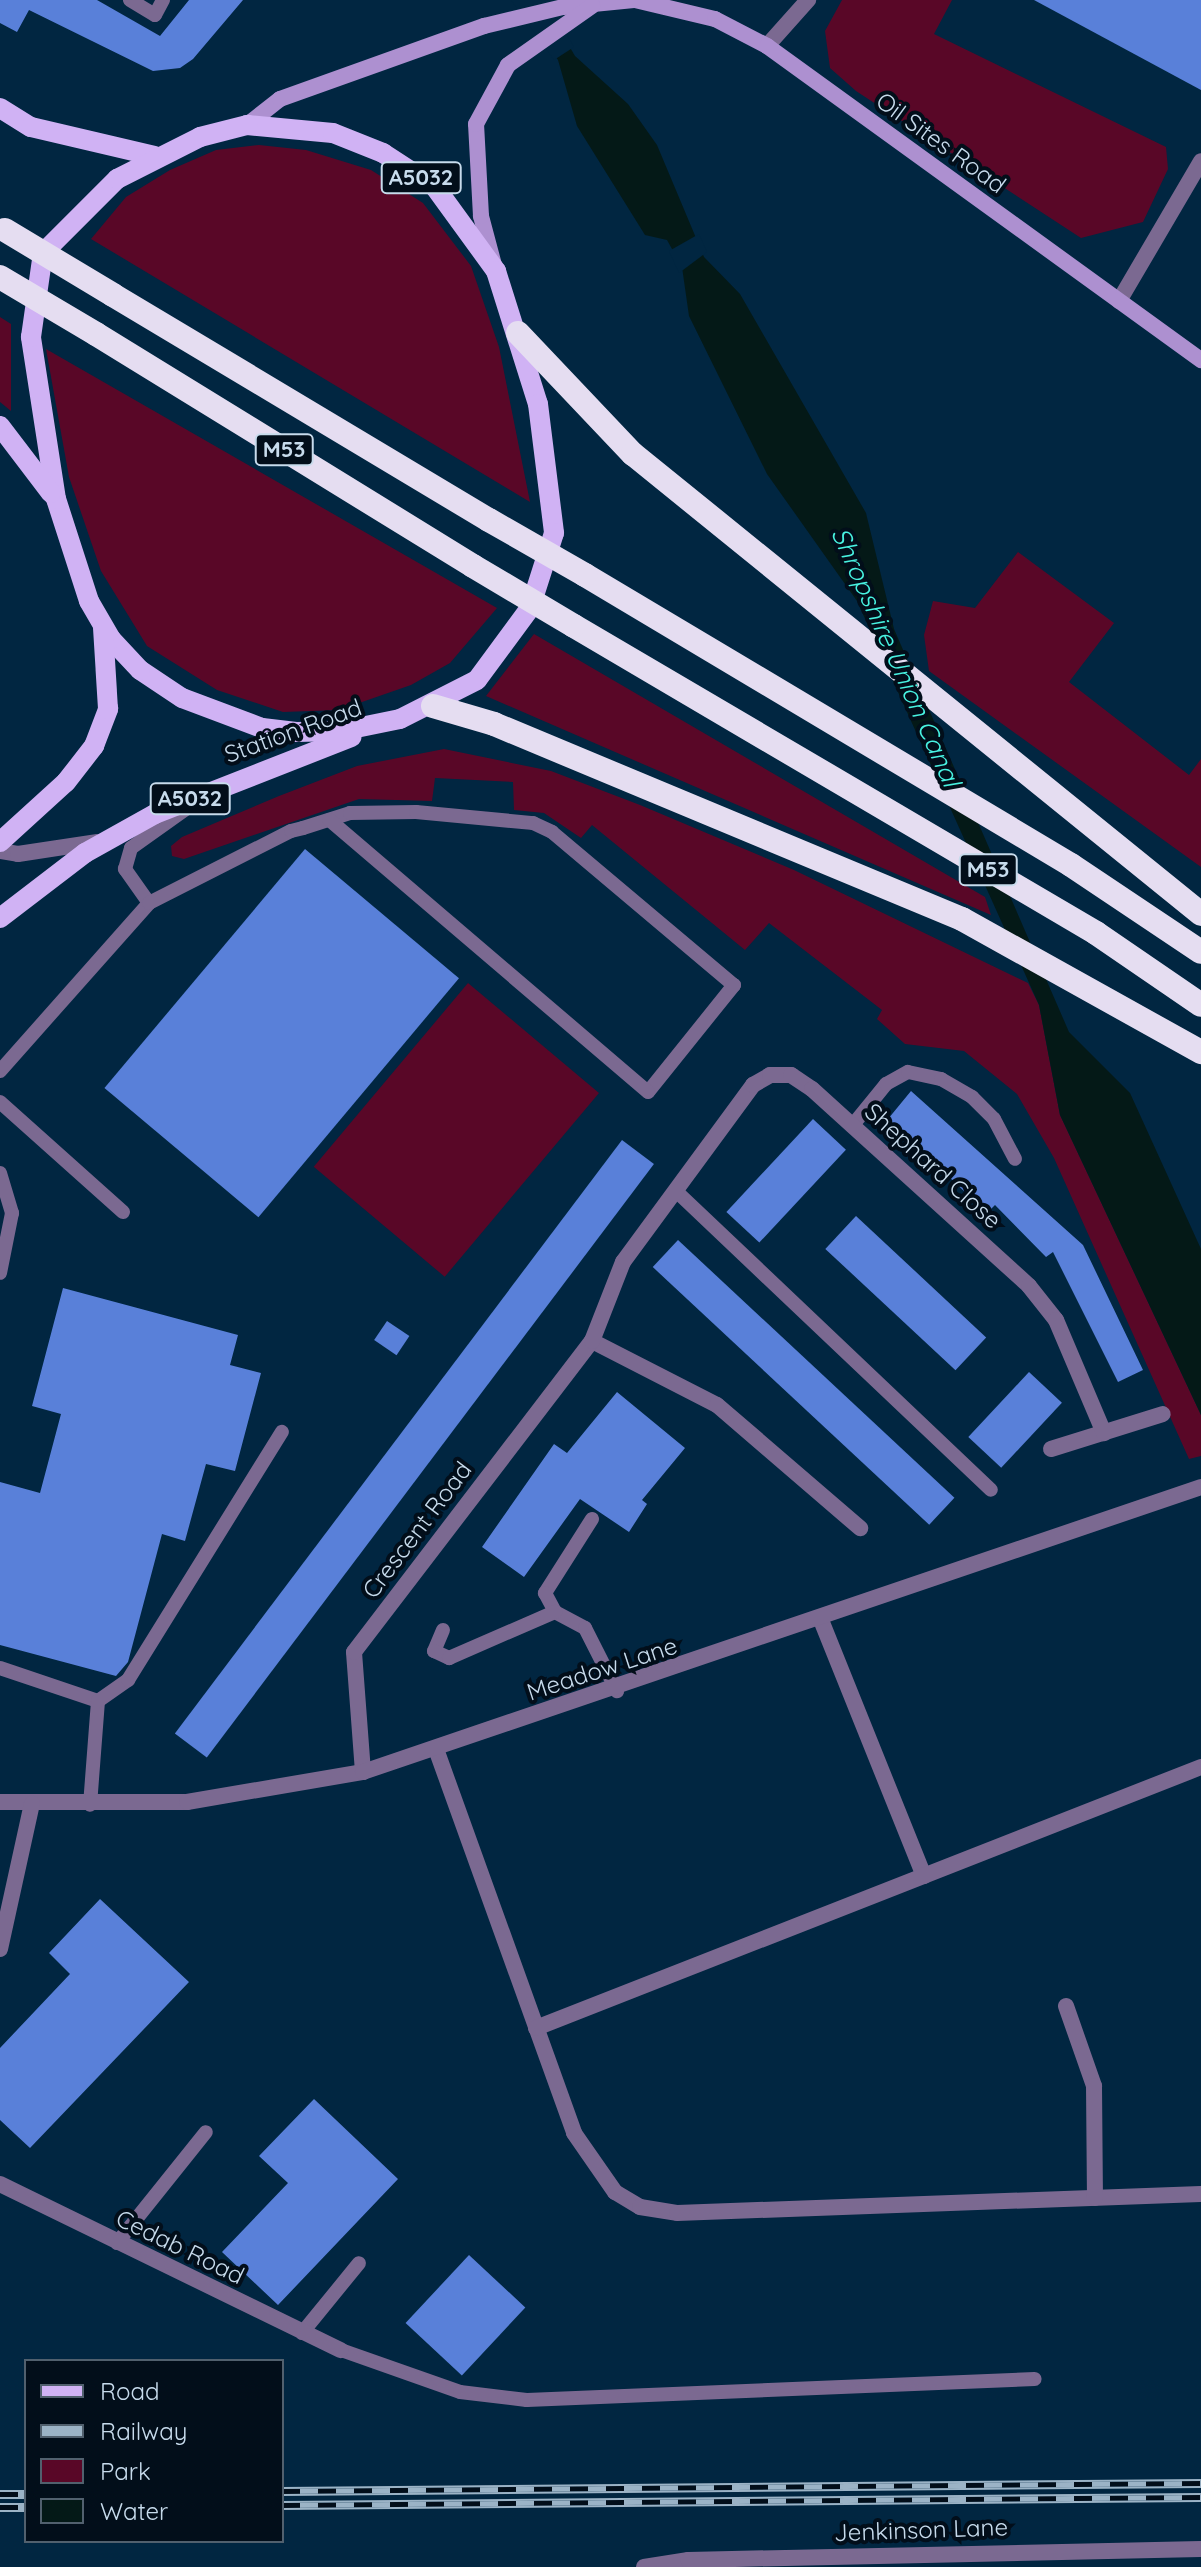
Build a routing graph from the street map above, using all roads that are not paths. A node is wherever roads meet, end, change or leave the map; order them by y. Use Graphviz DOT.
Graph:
graph roads {
  1 [pos="130,0"];
  2 [pos="163,0"];
  3 [pos="635,0"];
  4 [pos="808,0"];
  5 [pos="597,3"];
  6 [pos="767,46"];
  7 [pos="0,108"];
  8 [pos="247,125"];
  9 [pos="155,156"];
  10 [pos="1201,161"];
  11 [pos="2,228"];
  12 [pos="496,271"];
  13 [pos="0,277"];
  14 [pos="1119,301"];
  15 [pos="518,333"];
  16 [pos="1201,360"];
  17 [pos="0,426"];
  18 [pos="56,499"];
  19 [pos="102,624"];
  20 [pos="433,706"];
  21 [pos="400,719"];
  22 [pos="217,787"];
  23 [pos="329,820"];
  24 [pos="110,840"];
  25 [pos="0,842"];
  26 [pos="0,851"];
  27 [pos="149,903"];
  28 [pos="1201,914"];
  29 [pos="0,918"];
  30 [pos="1201,952"];
  31 [pos="1201,1005"];
  32 [pos="1201,1052"];
  33 [pos="0,1071"];
  34 [pos="0,1102"];
  35 [pos="852,1126"];
  36 [pos="1015,1159"];
  37 [pos="0,1173"];
  38 [pos="688,1173"];
  39 [pos="676,1191"];
  40 [pos="123,1212"];
  41 [pos="0,1273"];
  42 [pos="592,1341"];
  43 [pos="1163,1414"];
  44 [pos="282,1432"];
  45 [pos="1104,1433"];
  46 [pos="1051,1449"];
  47 [pos="1201,1487"];
  48 [pos="991,1490"];
  49 [pos="592,1519"];
  50 [pos="860,1528"];
  51 [pos="555,1612"];
  52 [pos="821,1620"];
  53 [pos="443,1630"];
  54 [pos="0,1668"];
  55 [pos="617,1691"];
  56 [pos="98,1701"];
  57 [pos="436,1749"];
  58 [pos="1201,1767"];
  59 [pos="363,1772"];
  60 [pos="0,1802"];
  61 [pos="32,1803"];
  62 [pos="90,1805"];
  63 [pos="924,1876"];
  64 [pos="0,1949"];
  65 [pos="1066,2006"];
  66 [pos="536,2028"];
  67 [pos="206,2132"];
  68 [pos="0,2184"];
  69 [pos="1201,2194"];
  70 [pos="1095,2198"];
  71 [pos="117,2243"];
  72 [pos="359,2263"];
  73 [pos="302,2333"];
  74 [pos="341,2350"];
  75 [pos="1035,2379"];
  76 [pos="1201,2549"];
  77 [pos="1016,2559"];
  78 [pos="644,2567"];
  1 -- 2 [label="lane"];
  3 -- 5 [label="street, Oil Sites Road"];
  3 -- 6 [label="street, Oil Sites Road"];
  4 -- 6 [label="street"];
  5 -- 8 [label="street, Oil Sites Road"];
  5 -- 12 [label="street"];
  6 -- 14 [label="street, Oil Sites Road"];
  7 -- 9 [label="main road"];
  8 -- 9 [label="main road, A5032"];
  8 -- 12 [label="main road, A5032"];
  9 -- 18 [label="main road, A5032"];
  10 -- 14 [label="street"];
  11 -- 30 [label="highway, M53, bridge"];
  12 -- 15 [label="main road, A5032"];
  13 -- 31 [label="highway, M53, bridge"];
  14 -- 16 [label="street, Oil Sites Road"];
  15 -- 20 [label="main road, A5032"];
  15 -- 28 [label="highway"];
  17 -- 18 [label="main road, A5032"];
  18 -- 19 [label="main road, A5032"];
  19 -- 21 [label="main road, A5032"];
  19 -- 25 [label="main road, A5032"];
  20 -- 21 [label="main road, A5032"];
  20 -- 32 [label="highway"];
  21 -- 22 [label="main road, Station Road / A5032"];
  22 -- 24 [label="main road, Station Road / A5032"];
  22 -- 27 [label="lane"];
  23 -- 23 [label="lane"];
  23 -- 27 [label="lane"];
  24 -- 26 [label="street"];
  24 -- 29 [label="main road, Station Road / A5032"];
  27 -- 33 [label="lane"];
  34 -- 40 [label="lane"];
  35 -- 36 [label="lane"];
  35 -- 38 [label="street, Shephard Close"];
  35 -- 45 [label="street, Shephard Close"];
  37 -- 41 [label="lane"];
  38 -- 39 [label="street, Crescent Road"];
  39 -- 42 [label="street, Crescent Road"];
  39 -- 48 [label="lane"];
  42 -- 50 [label="street"];
  42 -- 59 [label="street, Crescent Road"];
  43 -- 45 [label="street"];
  44 -- 56 [label="lane"];
  45 -- 46 [label="street"];
  47 -- 52 [label="street, Meadow Lane"];
  49 -- 51 [label="lane"];
  51 -- 53 [label="lane"];
  51 -- 55 [label="lane"];
  52 -- 55 [label="street, Meadow Lane"];
  52 -- 63 [label="street"];
  54 -- 56 [label="lane"];
  55 -- 57 [label="street, Meadow Lane"];
  56 -- 62 [label="lane"];
  57 -- 59 [label="street, Meadow Lane"];
  57 -- 66 [label="street"];
  58 -- 63 [label="street"];
  59 -- 62 [label="street, Meadow Lane"];
  60 -- 61 [label="street, Meadow Lane"];
  61 -- 62 [label="street, Meadow Lane"];
  61 -- 64 [label="street"];
  63 -- 66 [label="street"];
  65 -- 70 [label="street"];
  66 -- 70 [label="street"];
  67 -- 71 [label="lane"];
  68 -- 71 [label="street, Cedab Road"];
  69 -- 70 [label="street"];
  71 -- 73 [label="street, Cedab Road"];
  72 -- 73 [label="lane"];
  73 -- 74 [label="street, Cedab Road"];
  74 -- 75 [label="lane"];
  76 -- 77 [label="street, Jenkinson Lane"];
  77 -- 78 [label="street, Jenkinson Lane"];
}
